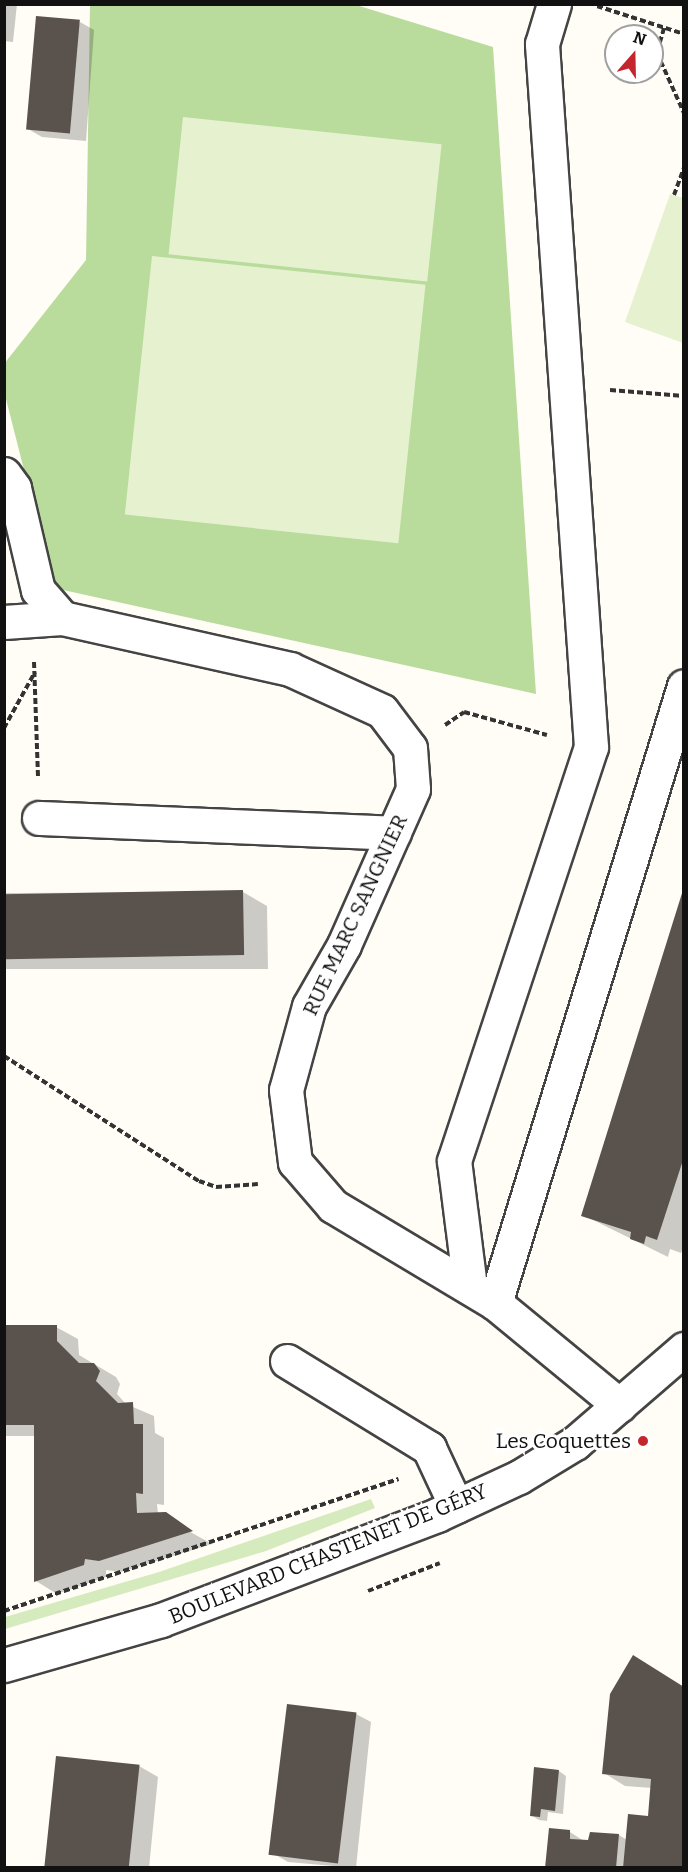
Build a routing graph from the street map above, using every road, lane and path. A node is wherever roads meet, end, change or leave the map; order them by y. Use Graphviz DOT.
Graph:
graph roads {
  1 [pos="554,4"];
  2 [pos="594,4"];
  3 [pos="652,24"];
  4 [pos="664,28"];
  5 [pos="684,34"];
  6 [pos="664,68"];
  7 [pos="684,113"];
  8 [pos="684,167"];
  9 [pos="674,195"];
  10 [pos="565,391"];
  11 [pos="684,396"];
  12 [pos="4,474"];
  13 [pos="32,621"];
  14 [pos="34,672"];
  15 [pos="684,686"];
  16 [pos="464,712"];
  17 [pos="4,728"];
  18 [pos="591,747"];
  19 [pos="39,818"];
  20 [pos="394,832"];
  21 [pos="4,1056"];
  22 [pos="216,1187"];
  23 [pos="482,1295"];
  24 [pos="684,1349"];
  25 [pos="287,1361"];
  26 [pos="619,1405"];
  27 [pos="439,1465"];
  28 [pos="456,1506"];
  29 [pos="4,1611"];
  30 [pos="4,1665"];
  1 -- 10 [label="street"];
  2 -- 3 [label="path"];
  4 -- 5 [label="path"];
  6 -- 7 [label="path"];
  8 -- 9 [label="path"];
  10 -- 11 [label="path"];
  10 -- 18 [label="street"];
  12 -- 13 [label="street"];
  13 -- 14 [label="path"];
  13 -- 20 [label="street, RUE MARC SANGNIER"];
  14 -- 17 [label="path"];
  14 -- 19 [label="path"];
  15 -- 23 [label="street"];
  16 -- 18 [label="path"];
  18 -- 23 [label="street"];
  19 -- 20 [label="street"];
  20 -- 23 [label="street, RUE MARC SANGNIER"];
  21 -- 22 [label="path"];
  23 -- 26 [label="street, RUE MARC SANGNIER"];
  24 -- 26 [label="street, BOULEVARD CHASTENET DE GÉRY"];
  25 -- 27 [label="street"];
  26 -- 28 [label="street, BOULEVARD CHASTENET DE GÉRY"];
  27 -- 28 [label="street"];
  27 -- 29 [label="path"];
  28 -- 30 [label="street, BOULEVARD CHASTENET DE GÉRY"];
}
